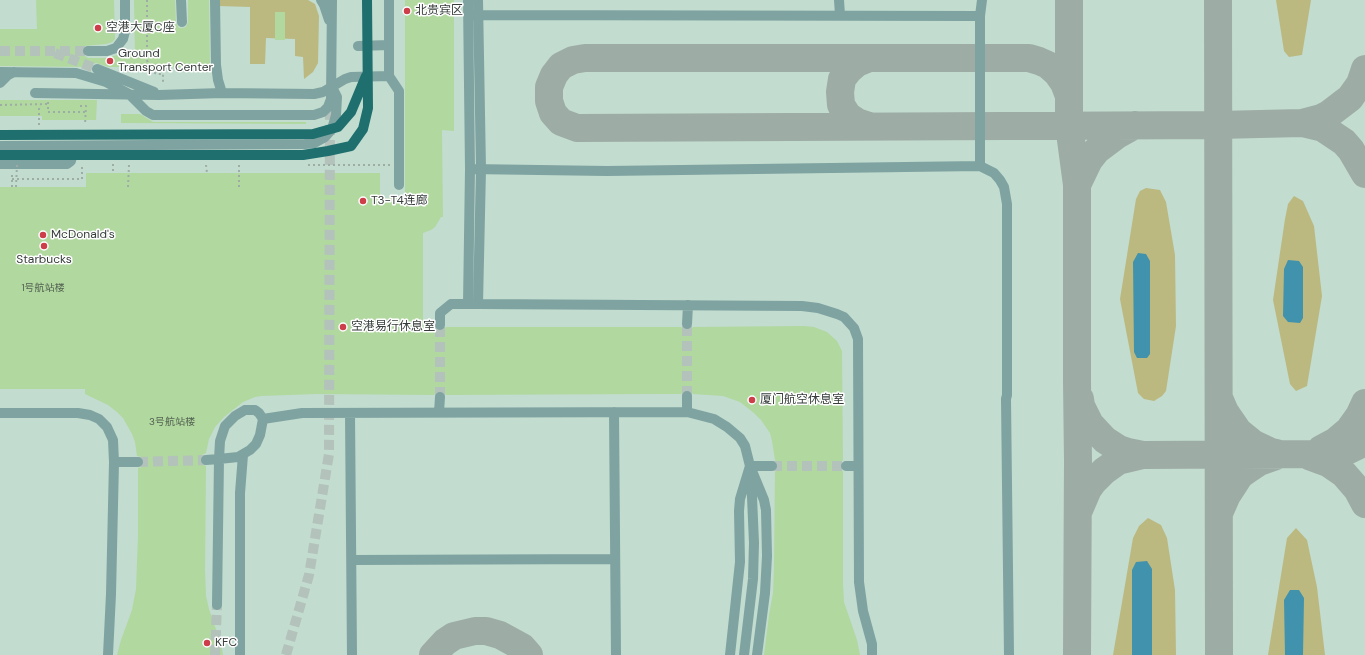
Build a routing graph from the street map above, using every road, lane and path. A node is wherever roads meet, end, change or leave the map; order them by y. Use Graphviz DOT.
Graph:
graph roads {
  1 [pos="125,0"];
  2 [pos="147,0"];
  3 [pos="181,0"];
  4 [pos="215,0"];
  5 [pos="321,0"];
  6 [pos="332,0"];
  7 [pos="367,0"];
  8 [pos="389,0"];
  9 [pos="468,0"];
  10 [pos="478,0"];
  11 [pos="839,0"];
  12 [pos="982,0"];
  13 [pos="474,15"];
  14 [pos="840,15"];
  15 [pos="980,16"];
  16 [pos="182,22"];
  17 [pos="332,27"];
  18 [pos="389,45"];
  19 [pos="358,46"];
  20 [pos="88,51"];
  21 [pos="97,69"];
  22 [pos="368,71"];
  23 [pos="0,72"];
  24 [pos="16,72"];
  25 [pos="389,76"];
  26 [pos="163,82"];
  27 [pos="0,83"];
  28 [pos="332,88"];
  29 [pos="35,93"];
  30 [pos="222,93"];
  31 [pos="129,94"];
  32 [pos="159,95"];
  33 [pos="48,104"];
  34 [pos="0,105"];
  35 [pos="40,105"];
  36 [pos="80,106"];
  37 [pos="61,112"];
  38 [pos="86,112"];
  39 [pos="39,126"];
  40 [pos="85,126"];
  41 [pos="0,135"];
  42 [pos="0,146"];
  43 [pos="75,146"];
  44 [pos="0,155"];
  45 [pos="0,164"];
  46 [pos="88,164"];
  47 [pos="106,164"];
  48 [pos="128,164"];
  49 [pos="136,164"];
  50 [pos="199,165"];
  51 [pos="235,165"];
  52 [pos="242,165"];
  53 [pos="302,165"];
  54 [pos="399,165"];
  55 [pos="980,166"];
  56 [pos="481,169"];
  57 [pos="470,170"];
  58 [pos="113,173"];
  59 [pos="206,173"];
  60 [pos="12,179"];
  61 [pos="399,185"];
  62 [pos="468,304"];
  63 [pos="478,304"];
  64 [pos="688,305"];
  65 [pos="687,324"];
  66 [pos="440,325"];
  67 [pos="687,396"];
  68 [pos="440,397"];
  69 [pos="350,412"];
  70 [pos="439,412"];
  71 [pos="614,412"];
  72 [pos="687,412"];
  73 [pos="0,413"];
  74 [pos="263,419"];
  75 [pos="243,454"];
  76 [pos="219,459"];
  77 [pos="206,460"];
  78 [pos="114,462"];
  79 [pos="138,462"];
  80 [pos="750,466"];
  81 [pos="772,466"];
  82 [pos="846,466"];
  83 [pos="858,466"];
  84 [pos="616,559"];
  85 [pos="352,560"];
  86 [pos="218,605"];
  87 [pos="108,655"];
  88 [pos="240,655"];
  89 [pos="352,655"];
  90 [pos="616,655"];
  91 [pos="730,655"];
  92 [pos="744,655"];
  93 [pos="757,655"];
  94 [pos="872,655"];
  95 [pos="1009,655"];
  1 -- 20 [label="lane"];
  2 -- 26 [label="path"];
  3 -- 16 [label="lane"];
  4 -- 30 [label="lane"];
  5 -- 17 [label="lane"];
  6 -- 17 [label="lane"];
  7 -- 22 [label="main road, bridge"];
  8 -- 18 [label="lane"];
  9 -- 13 [label="lane"];
  10 -- 13 [label="lane"];
  11 -- 14 [label="lane"];
  12 -- 15 [label="lane"];
  13 -- 14 [label="lane"];
  13 -- 56 [label="lane"];
  13 -- 57 [label="lane"];
  14 -- 15 [label="lane"];
  15 -- 55 [label="lane"];
  17 -- 28 [label="lane"];
  18 -- 19 [label="lane"];
  18 -- 25 [label="lane"];
  21 -- 32 [label="lane"];
  22 -- 41 [label="main road, bridge"];
  22 -- 44 [label="main road, bridge"];
  23 -- 24 [label="lane"];
  24 -- 27 [label="lane"];
  24 -- 31 [label="lane"];
  25 -- 28 [label="lane"];
  25 -- 54 [label="lane"];
  28 -- 30 [label="lane"];
  28 -- 31 [label="lane"];
  28 -- 43 [label="lane"];
  29 -- 31 [label="lane"];
  30 -- 32 [label="lane"];
  31 -- 32 [label="lane"];
  33 -- 35 [label="path"];
  34 -- 35 [label="path"];
  35 -- 39 [label="path"];
  36 -- 38 [label="path"];
  37 -- 38 [label="path"];
  38 -- 40 [label="path"];
  42 -- 43 [label="lane"];
  43 -- 45 [label="lane"];
  46 -- 60 [label="path"];
  47 -- 58 [label="path"];
  48 -- 49 [label="path"];
  50 -- 59 [label="path"];
  51 -- 52 [label="path"];
  53 -- 54 [label="path"];
  54 -- 61 [label="lane"];
  55 -- 56 [label="lane"];
  55 -- 95 [label="lane"];
  56 -- 57 [label="lane"];
  56 -- 63 [label="lane"];
  57 -- 62 [label="lane"];
  62 -- 63 [label="lane"];
  62 -- 66 [label="lane"];
  63 -- 64 [label="lane"];
  64 -- 65 [label="lane"];
  64 -- 83 [label="lane"];
  67 -- 72 [label="lane"];
  68 -- 70 [label="lane"];
  69 -- 70 [label="lane"];
  69 -- 74 [label="lane"];
  69 -- 85 [label="lane"];
  70 -- 71 [label="lane"];
  71 -- 72 [label="lane"];
  71 -- 84 [label="lane"];
  72 -- 80 [label="lane"];
  73 -- 78 [label="lane"];
  74 -- 75 [label="lane"];
  74 -- 76 [label="lane"];
  75 -- 76 [label="lane"];
  75 -- 88 [label="lane"];
  76 -- 77 [label="lane"];
  76 -- 86 [label="lane"];
  78 -- 79 [label="lane"];
  78 -- 87 [label="lane"];
  80 -- 81 [label="lane"];
  80 -- 91 [label="lane"];
  80 -- 92 [label="lane"];
  80 -- 93 [label="lane"];
  82 -- 83 [label="lane"];
  83 -- 94 [label="lane"];
  84 -- 85 [label="lane"];
  84 -- 90 [label="lane"];
  85 -- 89 [label="lane"];
}
